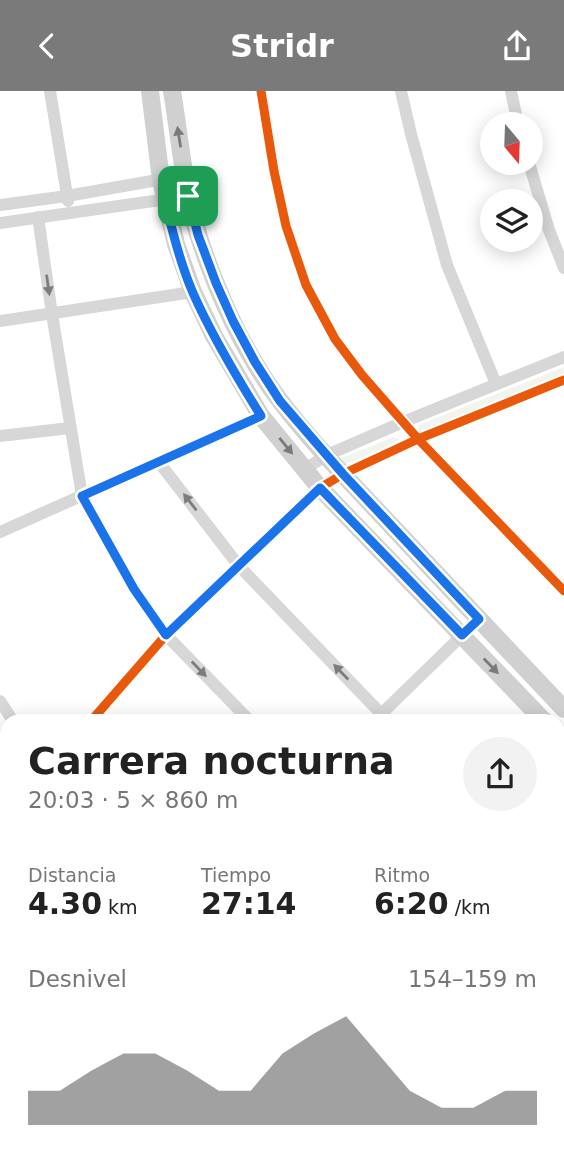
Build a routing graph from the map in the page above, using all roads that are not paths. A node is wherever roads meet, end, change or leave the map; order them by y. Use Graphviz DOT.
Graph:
graph roads {
  1 [pos="50,91"];
  2 [pos="149,91"];
  3 [pos="172,91"];
  4 [pos="261,91"];
  5 [pos="401,91"];
  6 [pos="511,91"];
  7 [pos="515,112"];
  8 [pos="186,175"];
  9 [pos="532,175"];
  10 [pos="161,180"];
  11 [pos="67,196"];
  12 [pos="188,196"];
  13 [pos="165,200"];
  14 [pos="0,205"];
  15 [pos="70,213"];
  16 [pos="38,218"];
  17 [pos="0,223"];
  18 [pos="564,268"];
  19 [pos="193,292"];
  20 [pos="52,314"];
  21 [pos="0,321"];
  22 [pos="564,357"];
  23 [pos="564,380"];
  24 [pos="496,384"];
  25 [pos="261,416"];
  26 [pos="403,422"];
  27 [pos="70,428"];
  28 [pos="0,436"];
  29 [pos="418,439"];
  30 [pos="327,455"];
  31 [pos="158,461"];
  32 [pos="305,470"];
  33 [pos="343,474"];
  34 [pos="320,488"];
  35 [pos="82,496"];
  36 [pos="0,532"];
  37 [pos="239,566"];
  38 [pos="564,591"];
  39 [pos="479,619"];
  40 [pos="166,635"];
  41 [pos="462,635"];
  42 [pos="528,671"];
  43 [pos="564,709"];
  44 [pos="97,714"];
  45 [pos="243,714"];
  46 [pos="376,714"];
  47 [pos="386,714"];
  48 [pos="537,714"];
  1 -- 11 [label="street"];
  2 -- 10 [label="main road"];
  8 -- 3 [label="main road, one-way"];
  4 -- 26 [label="street"];
  5 -- 24 [label="street"];
  6 -- 7 [label="street"];
  8 -- 10 [label="street"];
  8 -- 12 [label="main road"];
  9 -- 18 [label="street"];
  10 -- 11 [label="street"];
  10 -- 13 [label="main road"];
  11 -- 14 [label="street"];
  11 -- 15 [label="street"];
  12 -- 13 [label="street"];
  12 -- 30 [label="main road"];
  13 -- 15 [label="street"];
  13 -- 19 [label="main road"];
  15 -- 16 [label="street"];
  16 -- 17 [label="street"];
  16 -- 20 [label="street, one-way"];
  19 -- 20 [label="street"];
  19 -- 25 [label="main road"];
  20 -- 21 [label="street"];
  20 -- 27 [label="street"];
  22 -- 24 [label="street"];
  23 -- 29 [label="street"];
  24 -- 26 [label="street"];
  25 -- 31 [label="street"];
  25 -- 32 [label="main road, one-way"];
  26 -- 29 [label="street"];
  26 -- 30 [label="street"];
  27 -- 28 [label="street"];
  27 -- 35 [label="street"];
  29 -- 33 [label="street"];
  29 -- 38 [label="street"];
  30 -- 32 [label="street"];
  30 -- 33 [label="main road"];
  31 -- 35 [label="street"];
  37 -- 31 [label="street, one-way"];
  32 -- 34 [label="main road"];
  33 -- 34 [label="street"];
  33 -- 39 [label="main road"];
  34 -- 37 [label="street"];
  34 -- 41 [label="main road"];
  35 -- 36 [label="street"];
  35 -- 40 [label="street"];
  37 -- 40 [label="street"];
  46 -- 37 [label="street, one-way"];
  39 -- 41 [label="street"];
  39 -- 42 [label="main road"];
  40 -- 44 [label="street"];
  40 -- 45 [label="street, one-way"];
  41 -- 42 [label="street"];
  41 -- 47 [label="street"];
  41 -- 48 [label="main road, one-way"];
  42 -- 43 [label="main road"];
}
